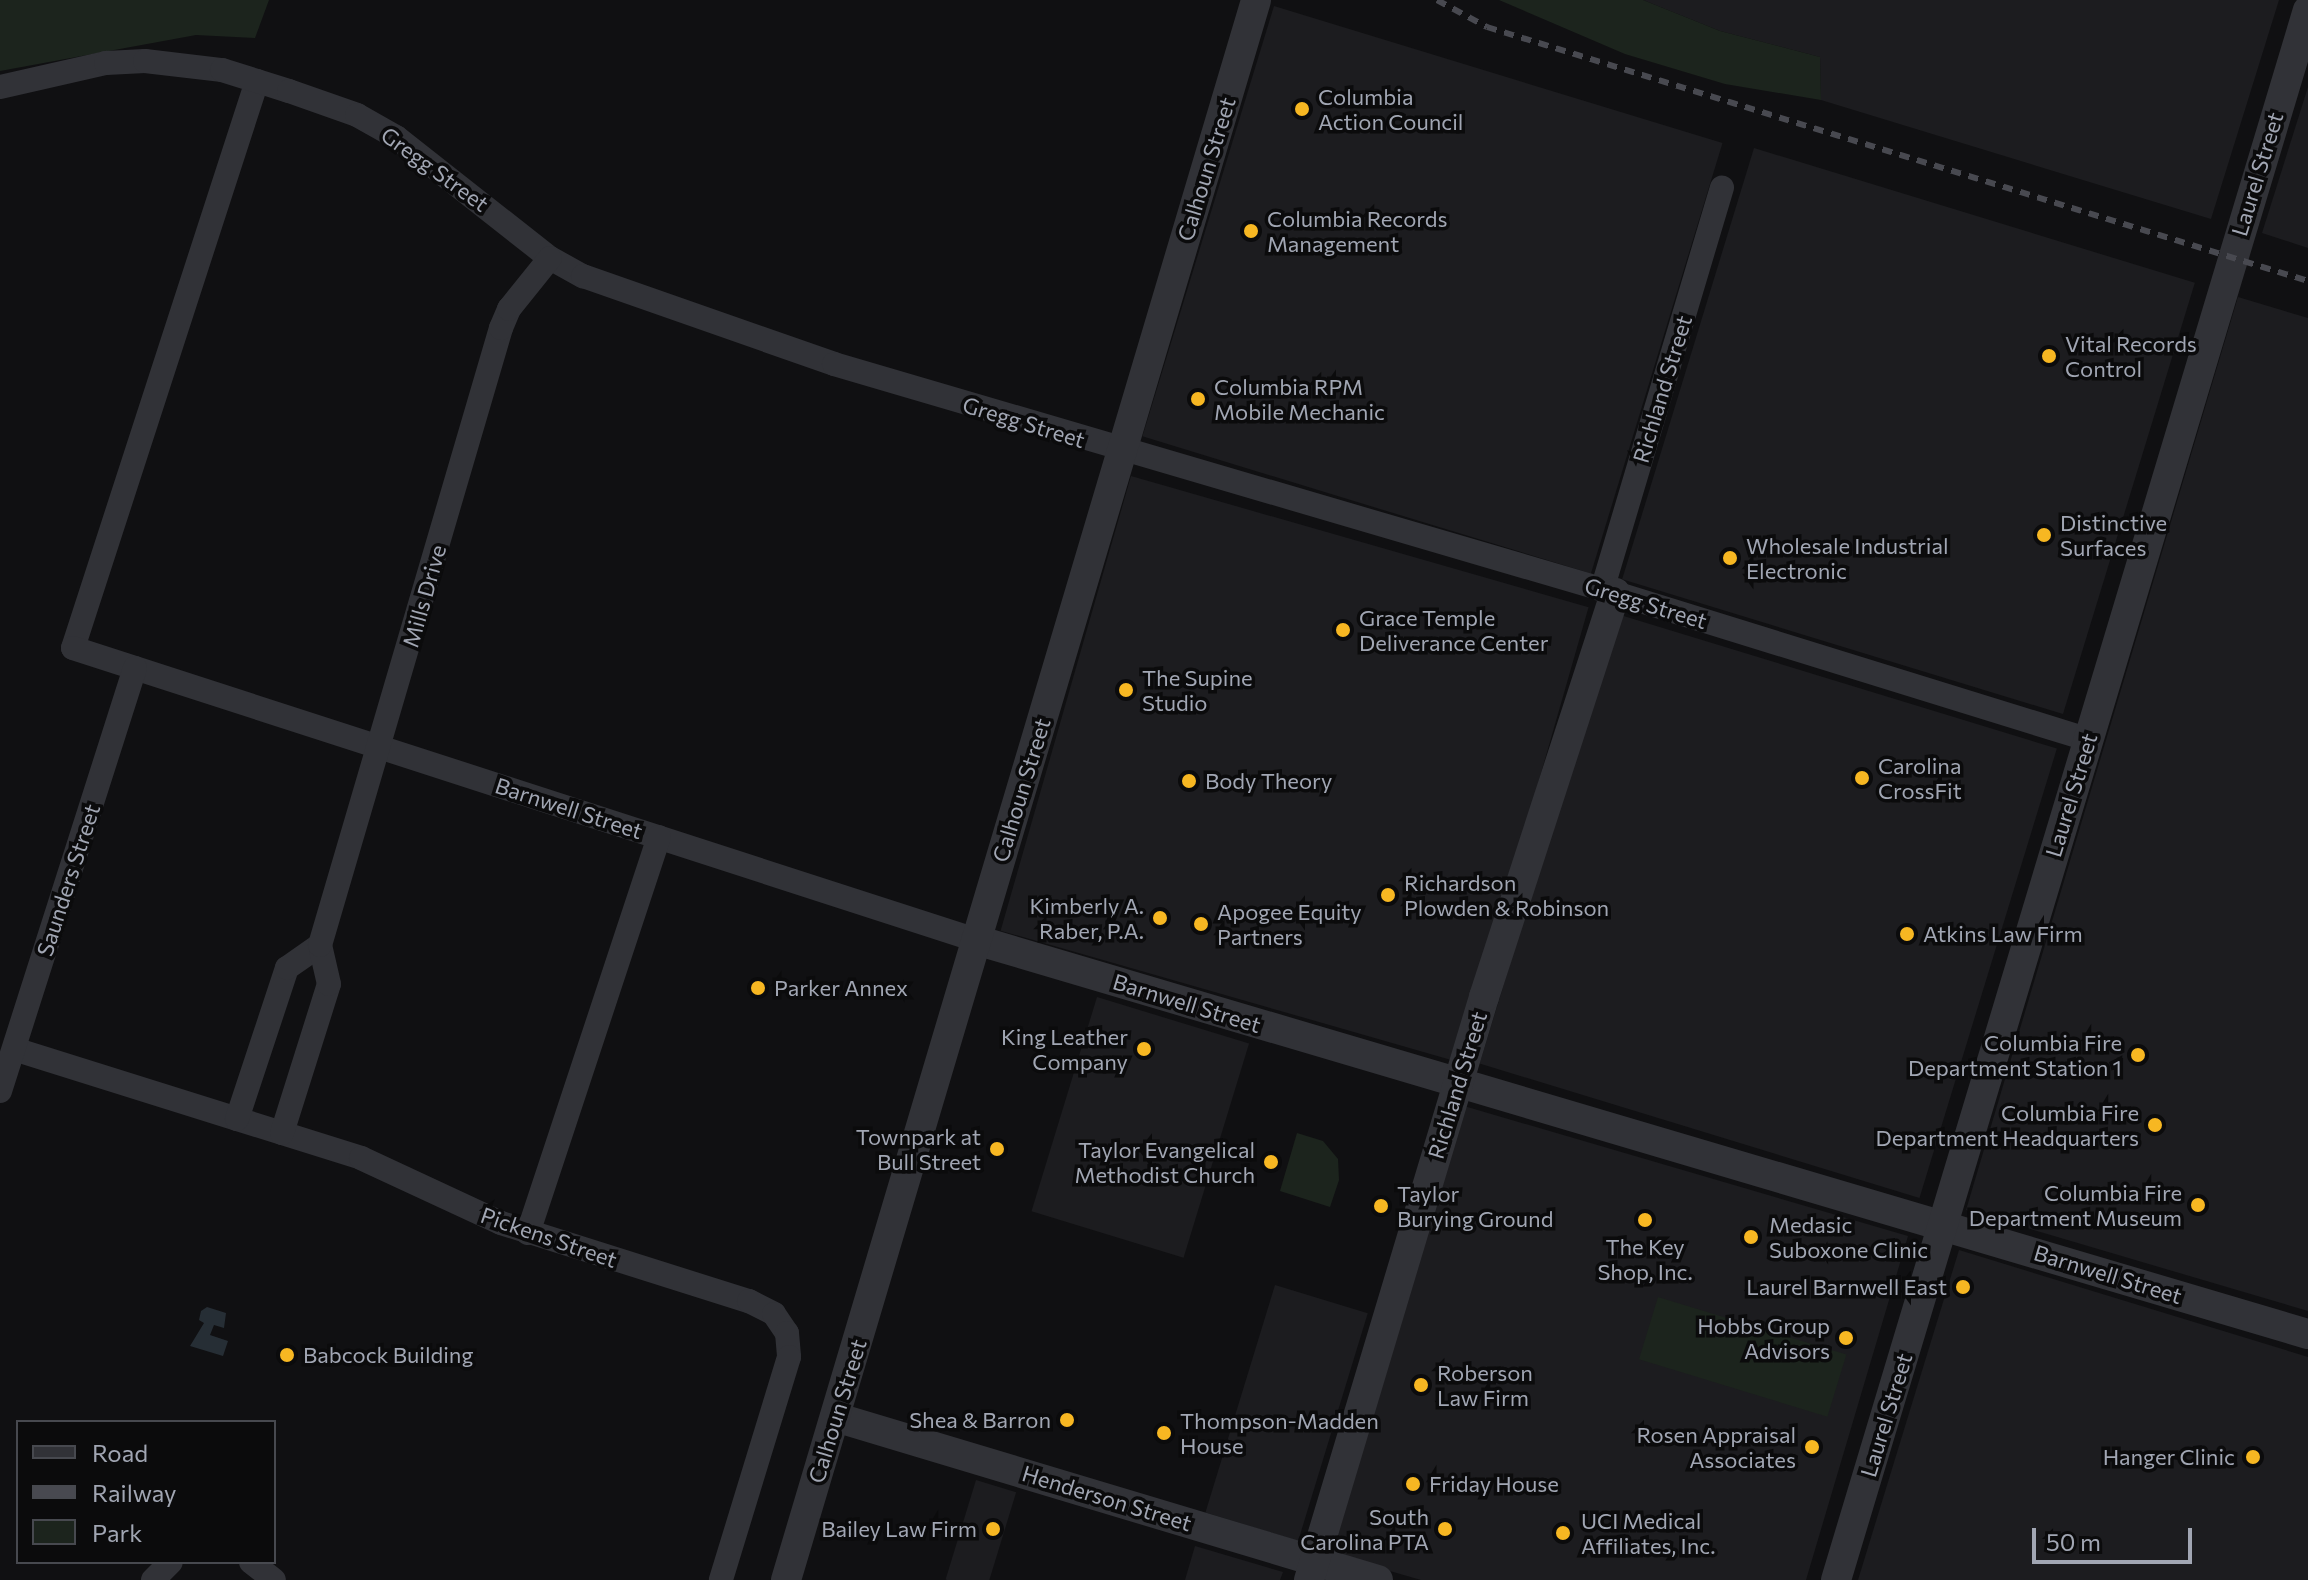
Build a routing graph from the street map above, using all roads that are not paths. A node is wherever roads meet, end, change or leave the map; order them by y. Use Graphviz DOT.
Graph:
graph roads {
  1 [pos="1256,0"];
  2 [pos="2308,10"];
  3 [pos="257,81"];
  4 [pos="0,87"];
  5 [pos="1722,188"];
  6 [pos="550,258"];
  7 [pos="1121,452"];
  8 [pos="1609,592"];
  9 [pos="135,668"];
  10 [pos="2088,739"];
  11 [pos="381,747"];
  12 [pos="659,837"];
  13 [pos="976,940"];
  14 [pos="320,945"];
  15 [pos="14,1049"];
  16 [pos="1458,1083"];
  17 [pos="0,1091"];
  18 [pos="237,1119"];
  19 [pos="282,1133"];
  20 [pos="1943,1224"];
  21 [pos="528,1233"];
  22 [pos="2308,1334"];
  23 [pos="835,1417"];
  24 [pos="169,1564"];
  25 [pos="254,1564"];
  26 [pos="1311,1570"];
  27 [pos="153,1580"];
  28 [pos="274,1580"];
  29 [pos="721,1580"];
  30 [pos="786,1580"];
  31 [pos="1378,1580"];
  32 [pos="1836,1580"];
  1 -- 7 [label="street, Calhoun Street"];
  2 -- 10 [label="street, Laurel Street"];
  3 -- 4 [label="street, Gregg Street"];
  3 -- 6 [label="street, Gregg Street"];
  3 -- 9 [label="street, Barnwell Street"];
  5 -- 8 [label="street, Richland Street"];
  6 -- 7 [label="street, Gregg Street"];
  6 -- 11 [label="street, Mills Drive"];
  7 -- 8 [label="street, Gregg Street"];
  7 -- 13 [label="street, Calhoun Street"];
  8 -- 10 [label="street, Gregg Street"];
  8 -- 16 [label="street, Richland Street"];
  9 -- 11 [label="street, Barnwell Street"];
  9 -- 15 [label="street, Saunders Street"];
  10 -- 20 [label="street, Laurel Street"];
  11 -- 12 [label="street, Barnwell Street"];
  11 -- 14 [label="street, Mills Drive"];
  12 -- 13 [label="street, Barnwell Street"];
  12 -- 21 [label="street"];
  13 -- 16 [label="street, Barnwell Street"];
  13 -- 23 [label="street, Calhoun Street"];
  14 -- 18 [label="street"];
  14 -- 19 [label="street"];
  15 -- 17 [label="street, Saunders Street"];
  15 -- 18 [label="street, Pickens Street"];
  16 -- 20 [label="street, Barnwell Street"];
  16 -- 26 [label="street, Richland Street"];
  18 -- 19 [label="street, Pickens Street"];
  19 -- 21 [label="street, Pickens Street"];
  20 -- 22 [label="street, Barnwell Street"];
  20 -- 32 [label="street, Laurel Street"];
  21 -- 29 [label="street, Pickens Street"];
  23 -- 26 [label="street, Henderson Street"];
  23 -- 30 [label="street, Calhoun Street"];
  24 -- 27 [label="street"];
  25 -- 28 [label="street"];
  26 -- 31 [label="street, Henderson Street"];
}
